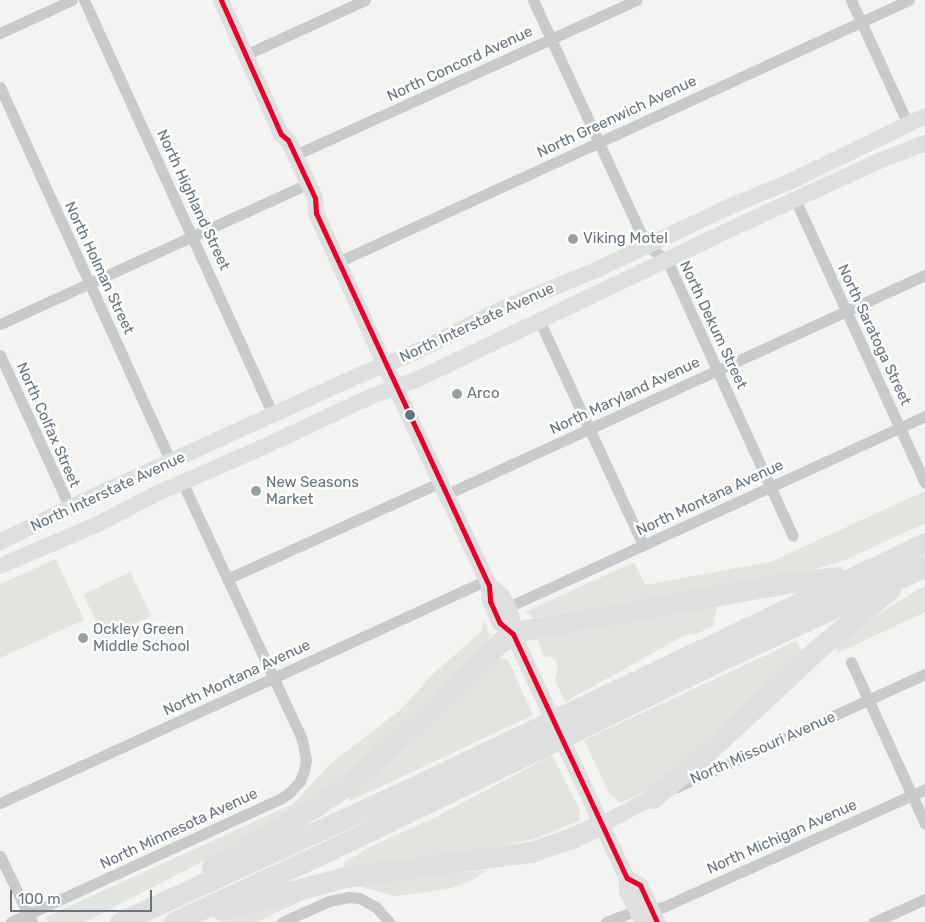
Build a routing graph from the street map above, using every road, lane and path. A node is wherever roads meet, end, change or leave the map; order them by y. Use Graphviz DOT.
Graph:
graph roads {
  1 [pos="72,0"];
  2 [pos="84,0"];
  3 [pos="221,0"];
  4 [pos="365,0"];
  5 [pos="533,0"];
  6 [pos="637,0"];
  7 [pos="851,0"];
  8 [pos="909,0"];
  9 [pos="861,22"];
  10 [pos="0,33"];
  11 [pos="551,39"];
  12 [pos="245,55"];
  13 [pos="0,87"];
  14 [pos="925,116"];
  15 [pos="908,124"];
  16 [pos="281,134"];
  17 [pos="598,142"];
  18 [pos="925,143"];
  19 [pos="295,155"];
  20 [pos="299,188"];
  21 [pos="795,199"];
  22 [pos="316,213"];
  23 [pos="193,235"];
  24 [pos="646,245"];
  25 [pos="667,260"];
  26 [pos="338,262"];
  27 [pos="925,275"];
  28 [pos="90,283"];
  29 [pos="846,311"];
  30 [pos="540,322"];
  31 [pos="0,324"];
  32 [pos="0,354"];
  33 [pos="385,365"];
  34 [pos="718,370"];
  35 [pos="395,387"];
  36 [pos="273,414"];
  37 [pos="925,416"];
  38 [pos="900,427"];
  39 [pos="590,430"];
  40 [pos="171,462"];
  41 [pos="182,482"];
  42 [pos="925,482"];
  43 [pos="770,487"];
  44 [pos="444,488"];
  45 [pos="70,508"];
  46 [pos="793,536"];
  47 [pos="0,542"];
  48 [pos="925,543"];
  49 [pos="643,545"];
  50 [pos="0,566"];
  51 [pos="917,569"];
  52 [pos="852,576"];
  53 [pos="227,579"];
  54 [pos="488,583"];
  55 [pos="508,607"];
  56 [pos="513,634"];
  57 [pos="851,662"];
  58 [pos="925,674"];
  59 [pos="273,677"];
  60 [pos="869,700"];
  61 [pos="925,789"];
  62 [pos="911,795"];
  63 [pos="652,798"];
  64 [pos="0,802"];
  65 [pos="602,824"];
  66 [pos="925,824"];
  67 [pos="0,856"];
  68 [pos="925,899"];
  69 [pos="647,916"];
  70 [pos="30,918"];
  71 [pos="386,918"];
  72 [pos="124,920"];
  73 [pos="176,921"];
  74 [pos="11,922"];
  75 [pos="282,922"];
  76 [pos="606,922"];
  77 [pos="874,922"];
  1 -- 10 [label="street"];
  2 -- 23 [label="street, North Highland Street"];
  3 -- 12 [label="street"];
  4 -- 12 [label="street"];
  5 -- 11 [label="street, North Dekum Street"];
  6 -- 11 [label="street, North Concord Avenue"];
  7 -- 9 [label="street"];
  8 -- 9 [label="street, North Greenwich Avenue"];
  9 -- 15 [label="street"];
  9 -- 17 [label="street, North Greenwich Avenue"];
  11 -- 17 [label="street, North Dekum Street"];
  11 -- 19 [label="street, North Concord Avenue"];
  12 -- 16 [label="street"];
  13 -- 28 [label="street, North Holman Street"];
  14 -- 15 [label="street, North Interstate Avenue"];
  15 -- 24 [label="street, North Interstate Avenue"];
  16 -- 19 [label="street"];
  16 -- 20 [label="street"];
  17 -- 24 [label="street, North Dekum Street"];
  17 -- 26 [label="street, North Greenwich Avenue"];
  18 -- 21 [label="street, North Interstate Avenue"];
  19 -- 22 [label="street"];
  20 -- 22 [label="street"];
  20 -- 23 [label="street"];
  21 -- 25 [label="street, North Interstate Avenue"];
  21 -- 29 [label="street, North Saratoga Street"];
  22 -- 26 [label="street"];
  23 -- 28 [label="street"];
  23 -- 36 [label="street, North Highland Street"];
  24 -- 25 [label="street, North Dekum Street"];
  24 -- 33 [label="street, North Interstate Avenue"];
  25 -- 30 [label="street, North Interstate Avenue"];
  25 -- 34 [label="street, North Dekum Street"];
  26 -- 33 [label="street"];
  27 -- 29 [label="street, North Maryland Avenue"];
  28 -- 31 [label="street"];
  28 -- 40 [label="street, North Holman Street"];
  29 -- 34 [label="street, North Maryland Avenue"];
  29 -- 38 [label="street, North Saratoga Street"];
  30 -- 35 [label="street, North Interstate Avenue"];
  30 -- 39 [label="street"];
  32 -- 45 [label="street, North Colfax Street"];
  33 -- 35 [label="street"];
  33 -- 36 [label="street, North Interstate Avenue"];
  34 -- 39 [label="street, North Maryland Avenue"];
  34 -- 43 [label="street, North Dekum Street"];
  35 -- 41 [label="street, North Interstate Avenue"];
  35 -- 44 [label="street"];
  36 -- 40 [label="street, North Interstate Avenue"];
  37 -- 38 [label="street, North Montana Avenue"];
  38 -- 42 [label="street, North Saratoga Street"];
  38 -- 43 [label="street, North Montana Avenue"];
  39 -- 44 [label="street, North Maryland Avenue"];
  39 -- 49 [label="street"];
  40 -- 45 [label="street, North Interstate Avenue"];
  41 -- 50 [label="street, North Interstate Avenue"];
  41 -- 53 [label="street"];
  43 -- 46 [label="street, North Dekum Street"];
  43 -- 49 [label="street, North Montana Avenue"];
  44 -- 53 [label="street, North Maryland Avenue"];
  44 -- 54 [label="street"];
  45 -- 47 [label="street, North Interstate Avenue"];
  48 -- 52 [label="highway"];
  49 -- 55 [label="street, North Montana Avenue"];
  51 -- 63 [label="highway"];
  51 -- 73 [label="highway"];
  52 -- 56 [label="highway"];
  52 -- 72 [label="highway"];
  53 -- 59 [label="street"];
  54 -- 55 [label="street"];
  54 -- 56 [label="street"];
  54 -- 59 [label="street, North Montana Avenue"];
  55 -- 56 [label="street"];
  56 -- 65 [label="street"];
  56 -- 72 [label="highway"];
  57 -- 60 [label="street"];
  58 -- 60 [label="street, North Missouri Avenue"];
  59 -- 64 [label="street, North Montana Avenue"];
  59 -- 70 [label="street, North Minnesota Avenue"];
  60 -- 62 [label="street"];
  60 -- 63 [label="street, North Missouri Avenue"];
  61 -- 62 [label="street, North Michigan Avenue"];
  62 -- 66 [label="street"];
  62 -- 69 [label="street, North Michigan Avenue"];
  63 -- 65 [label="street, North Missouri Avenue"];
  65 -- 69 [label="street"];
  65 -- 73 [label="highway"];
  67 -- 70 [label="street"];
  68 -- 77 [label="street"];
  69 -- 76 [label="street, North Michigan Avenue"];
  70 -- 74 [label="street, North Minnesota Avenue"];
  71 -- 75 [label="street"];
}
